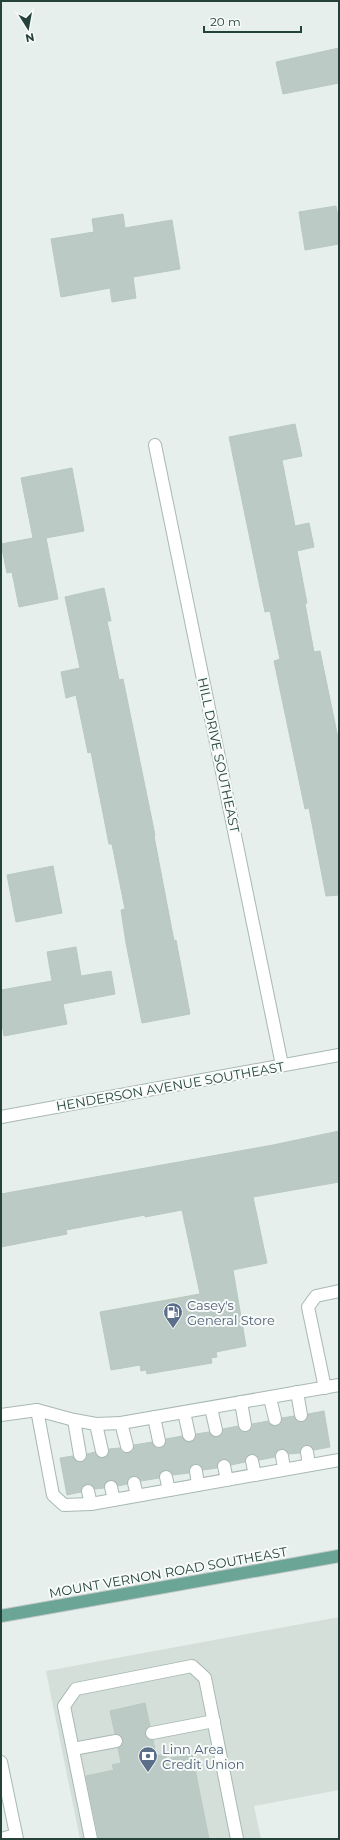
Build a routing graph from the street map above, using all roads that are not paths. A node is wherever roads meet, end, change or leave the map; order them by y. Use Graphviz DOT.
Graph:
graph roads {
  1 [pos="155,445"];
  2 [pos="339,1055"];
  3 [pos="282,1065"];
  4 [pos="1,1117"];
  5 [pos="339,1291"];
  6 [pos="339,1385"];
  7 [pos="325,1388"];
  8 [pos="297,1392"];
  9 [pos="270,1398"];
  10 [pos="241,1402"];
  11 [pos="211,1408"];
  12 [pos="37,1410"];
  13 [pos="184,1412"];
  14 [pos="1,1415"];
  15 [pos="301,1415"];
  16 [pos="154,1417"];
  17 [pos="274,1419"];
  18 [pos="74,1420"];
  19 [pos="121,1423"];
  20 [pos="96,1424"];
  21 [pos="245,1425"];
  22 [pos="216,1430"];
  23 [pos="189,1435"];
  24 [pos="159,1441"];
  25 [pos="127,1446"];
  26 [pos="102,1451"];
  27 [pos="306,1452"];
  28 [pos="80,1455"];
  29 [pos="282,1456"];
  30 [pos="339,1460"];
  31 [pos="252,1461"];
  32 [pos="309,1465"];
  33 [pos="224,1466"];
  34 [pos="284,1469"];
  35 [pos="196,1471"];
  36 [pos="255,1475"];
  37 [pos="166,1477"];
  38 [pos="227,1480"];
  39 [pos="134,1483"];
  40 [pos="198,1485"];
  41 [pos="111,1487"];
  42 [pos="169,1490"];
  43 [pos="88,1491"];
  44 [pos="137,1495"];
  45 [pos="114,1500"];
  46 [pos="91,1504"];
  47 [pos="339,1556"];
  48 [pos="1,1616"];
  49 [pos="214,1721"];
  50 [pos="152,1733"];
  51 [pos="116,1741"];
  52 [pos="73,1749"];
  53 [pos="1,1762"];
  54 [pos="17,1837"];
  55 [pos="1,1839"];
  56 [pos="91,1839"];
  57 [pos="237,1839"];
  1 -- 3 [label="street, HILL DRIVE SOUTHEAST"];
  2 -- 3 [label="street, HENDERSON AVENUE SOUTHEAST"];
  3 -- 4 [label="street, HENDERSON AVENUE SOUTHEAST"];
  5 -- 7 [label="street"];
  6 -- 7 [label="street"];
  7 -- 8 [label="street"];
  8 -- 9 [label="street"];
  8 -- 15 [label="street"];
  9 -- 10 [label="street"];
  9 -- 17 [label="street"];
  10 -- 11 [label="street"];
  10 -- 21 [label="street"];
  11 -- 13 [label="street"];
  11 -- 22 [label="street"];
  12 -- 14 [label="street"];
  12 -- 18 [label="street"];
  12 -- 46 [label="street"];
  13 -- 16 [label="street"];
  13 -- 23 [label="street"];
  16 -- 19 [label="street"];
  16 -- 24 [label="street"];
  18 -- 20 [label="street"];
  18 -- 28 [label="street"];
  19 -- 20 [label="street"];
  19 -- 25 [label="street"];
  20 -- 26 [label="street"];
  27 -- 32 [label="street"];
  29 -- 34 [label="street"];
  30 -- 32 [label="street"];
  31 -- 36 [label="street"];
  32 -- 34 [label="street"];
  33 -- 38 [label="street"];
  34 -- 36 [label="street"];
  35 -- 40 [label="street"];
  36 -- 38 [label="street"];
  37 -- 42 [label="street"];
  38 -- 40 [label="street"];
  39 -- 44 [label="street"];
  40 -- 42 [label="street"];
  41 -- 45 [label="street"];
  42 -- 44 [label="street"];
  43 -- 46 [label="street"];
  44 -- 45 [label="street"];
  45 -- 46 [label="street"];
  47 -- 48 [label="main road, MOUNT VERNON ROAD SOUTHEAST"];
  49 -- 50 [label="street"];
  49 -- 52 [label="street"];
  49 -- 57 [label="street"];
  51 -- 52 [label="street"];
  52 -- 56 [label="street"];
  53 -- 54 [label="street"];
  54 -- 55 [label="street"];
}
